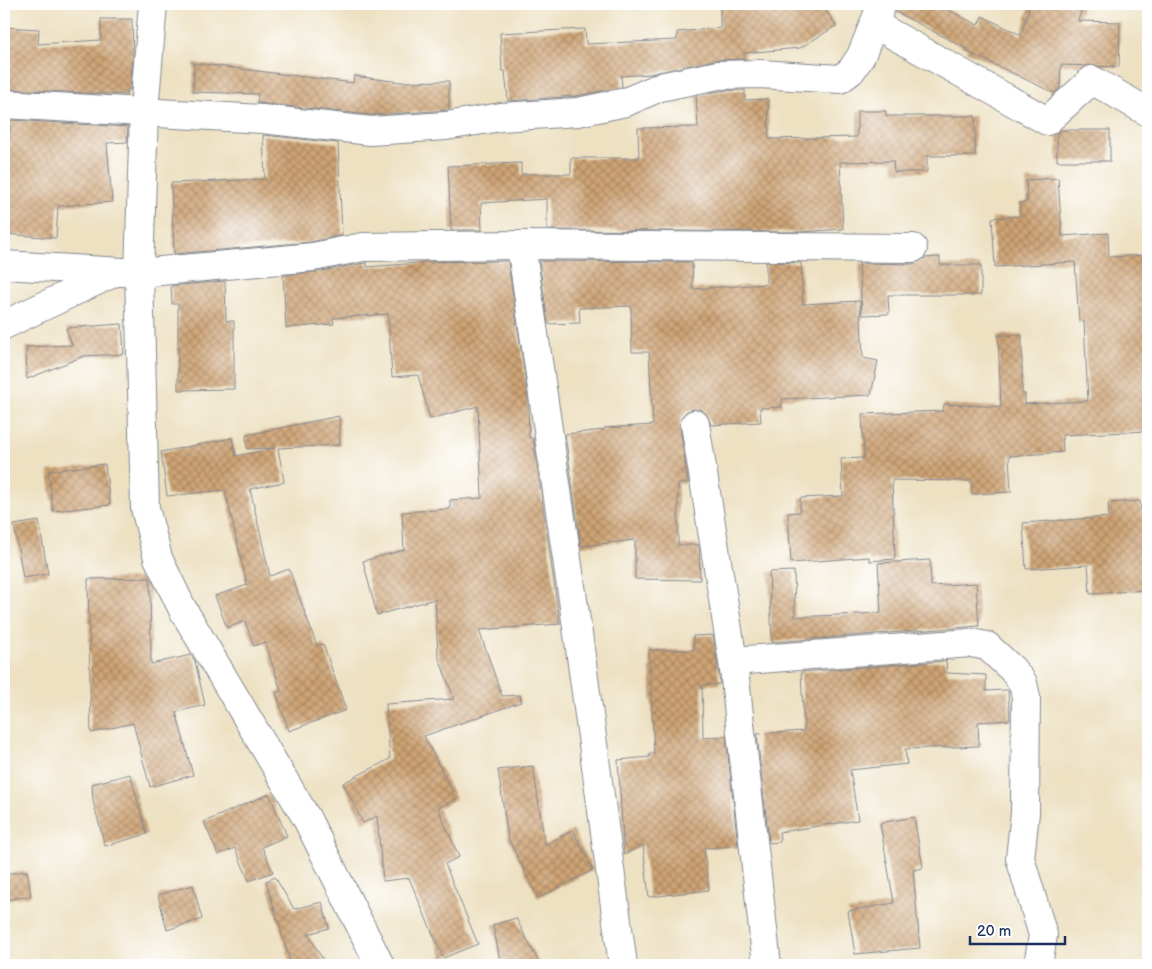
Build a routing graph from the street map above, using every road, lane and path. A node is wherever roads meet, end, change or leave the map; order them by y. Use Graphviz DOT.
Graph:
graph roads {
  1 [pos="152,4"];
  2 [pos="878,14"];
  3 [pos="4,104"];
  4 [pos="144,111"];
  5 [pos="1148,112"];
  6 [pos="521,245"];
  7 [pos="913,248"];
  8 [pos="4,264"];
  9 [pos="126,273"];
  10 [pos="4,325"];
  11 [pos="696,424"];
  12 [pos="733,661"];
  13 [pos="380,965"];
  14 [pos="623,965"];
  15 [pos="766,965"];
  16 [pos="1038,965"];
  1 -- 4 [label="street"];
  2 -- 4 [label="street"];
  2 -- 5 [label="street"];
  3 -- 4 [label="street"];
  4 -- 9 [label="street"];
  6 -- 7 [label="street"];
  6 -- 9 [label="street"];
  6 -- 14 [label="street"];
  8 -- 9 [label="street"];
  9 -- 10 [label="street"];
  9 -- 13 [label="street"];
  11 -- 12 [label="street"];
  12 -- 15 [label="street"];
  12 -- 16 [label="street"];
}
